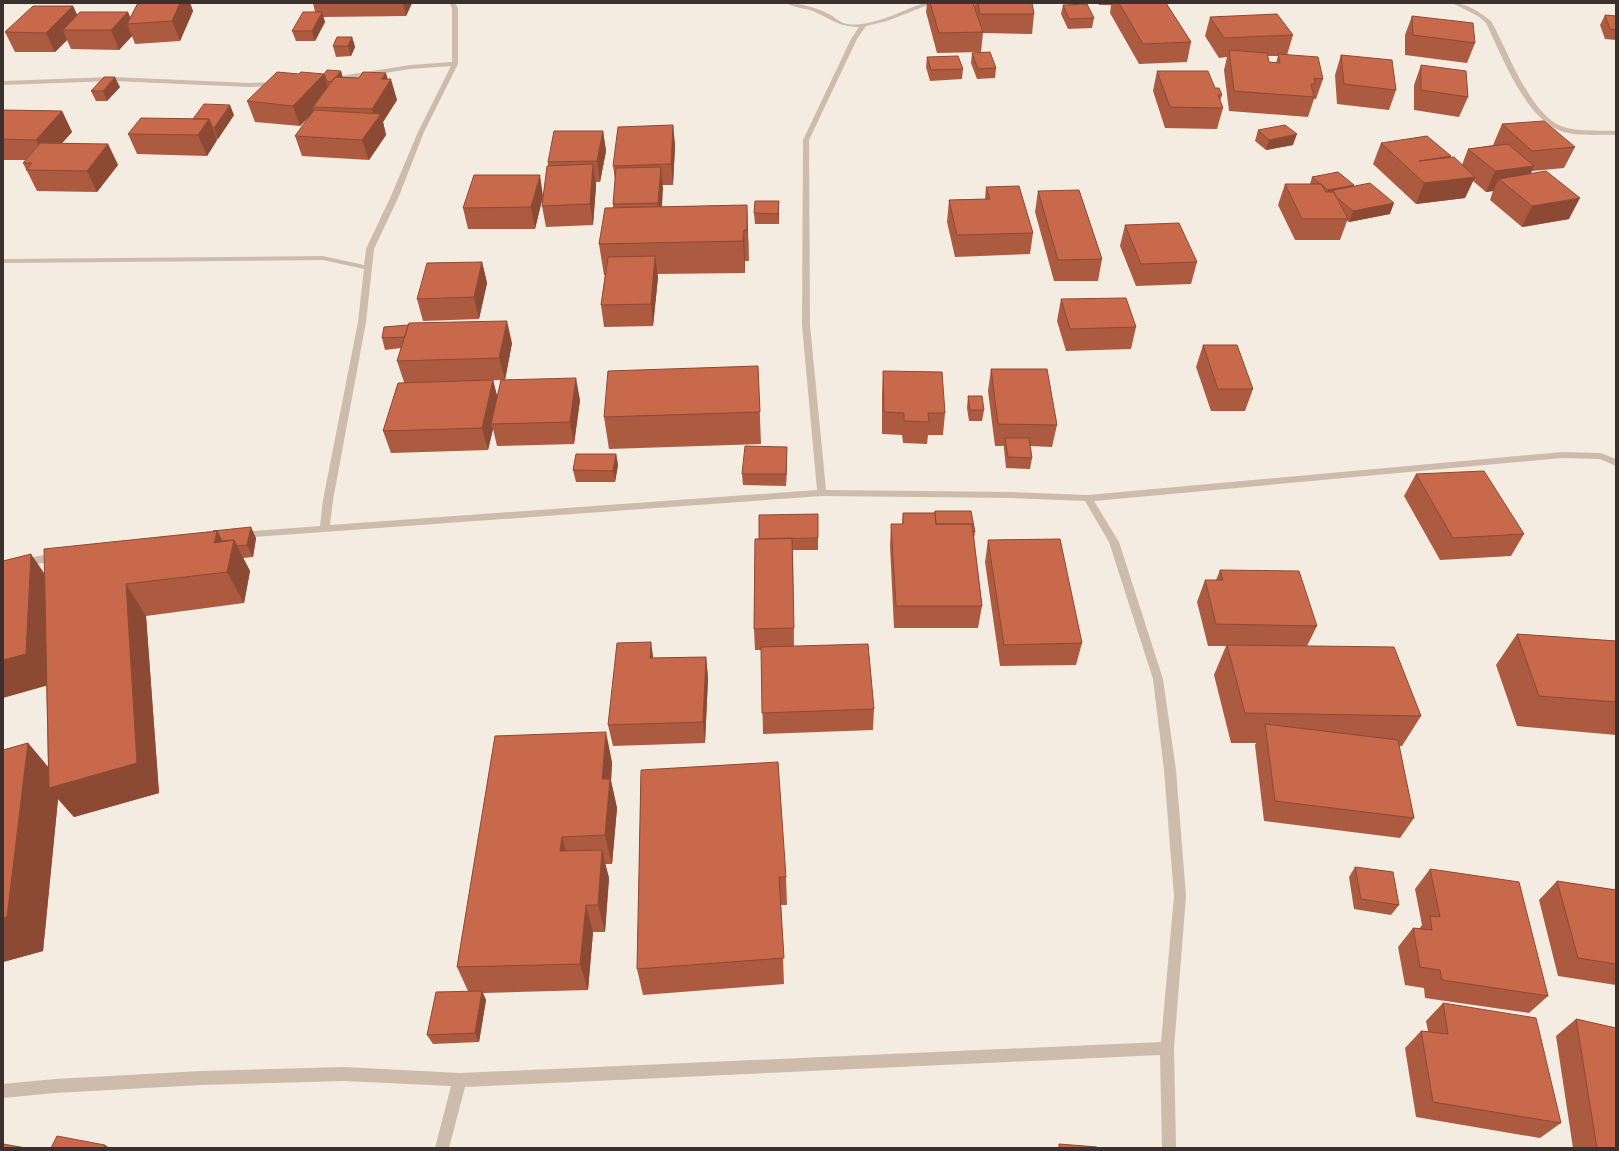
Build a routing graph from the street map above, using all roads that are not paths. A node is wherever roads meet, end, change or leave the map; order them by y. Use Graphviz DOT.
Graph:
graph roads {
  1 [pos="788,3"];
  2 [pos="930,3"];
  3 [pos="1455,3"];
  4 [pos="456,5"];
  5 [pos="863,26"];
  6 [pos="455,64"];
  7 [pos="324,81"];
  8 [pos="3,83"];
  9 [pos="289,84"];
  10 [pos="1616,132"];
  11 [pos="3,261"];
  12 [pos="368,268"];
  13 [pos="1616,463"];
  14 [pos="822,493"];
  15 [pos="1088,498"];
  16 [pos="325,528"];
  17 [pos="233,535"];
  18 [pos="69,555"];
  19 [pos="3,570"];
  20 [pos="1167,1048"];
  21 [pos="460,1080"];
  22 [pos="3,1091"];
  23 [pos="442,1148"];
  24 [pos="1169,1148"];
  1 -- 5 [label="street"];
  2 -- 5 [label="street"];
  3 -- 10 [label="street"];
  4 -- 6 [label="street"];
  5 -- 14 [label="street"];
  6 -- 7 [label="street"];
  6 -- 12 [label="street"];
  8 -- 9 [label="street"];
  11 -- 12 [label="street"];
  12 -- 16 [label="street"];
  13 -- 15 [label="street"];
  14 -- 15 [label="street"];
  14 -- 16 [label="street"];
  15 -- 20 [label="street"];
  16 -- 17 [label="street"];
  18 -- 19 [label="street"];
  20 -- 21 [label="street"];
  20 -- 24 [label="street"];
  21 -- 22 [label="street"];
  21 -- 23 [label="street"];
}
